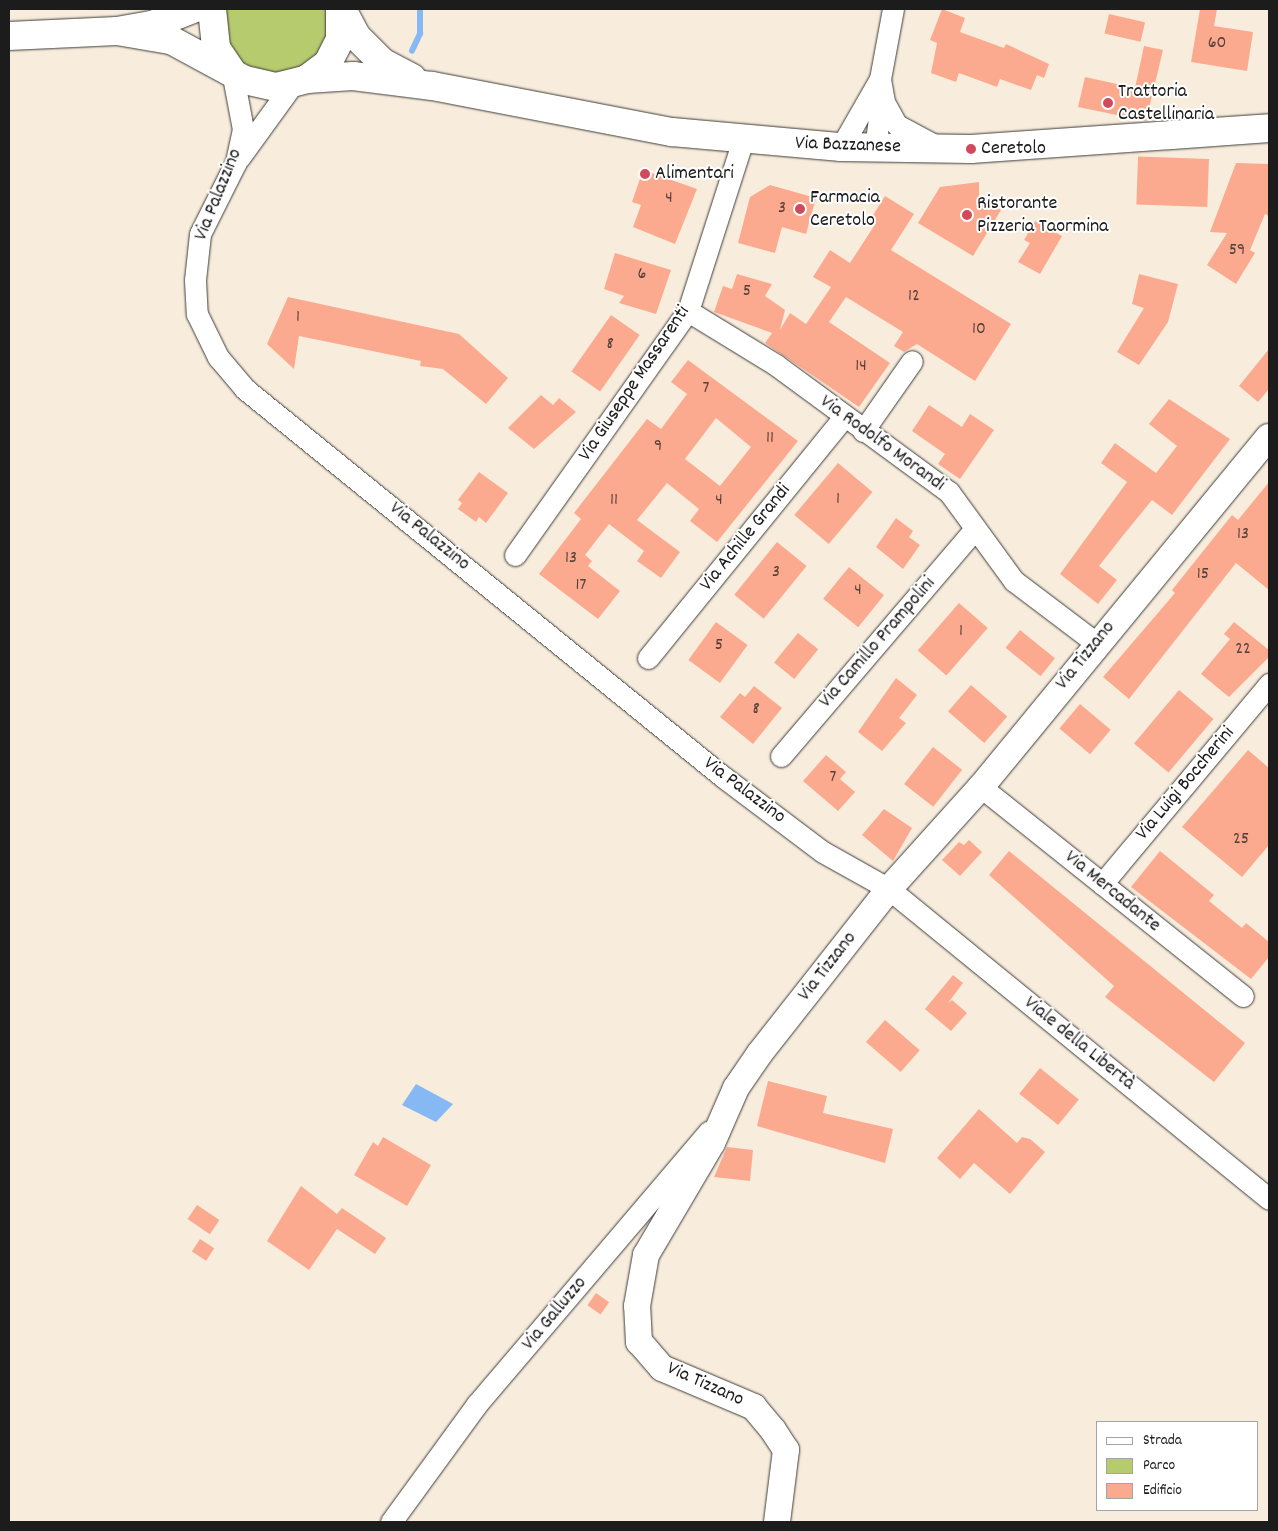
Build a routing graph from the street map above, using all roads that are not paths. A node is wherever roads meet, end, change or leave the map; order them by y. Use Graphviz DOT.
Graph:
graph roads {
  1 [pos="192,9"];
  2 [pos="212,9"];
  3 [pos="341,9"];
  4 [pos="893,9"];
  5 [pos="117,31"];
  6 [pos="9,36"];
  7 [pos="232,71"];
  8 [pos="300,82"];
  9 [pos="432,86"];
  10 [pos="881,86"];
  11 [pos="1269,128"];
  12 [pos="742,140"];
  13 [pos="840,147"];
  14 [pos="875,148"];
  15 [pos="943,148"];
  16 [pos="236,162"];
  17 [pos="688,311"];
  18 [pos="912,361"];
  19 [pos="844,417"];
  20 [pos="863,431"];
  21 [pos="1269,437"];
  22 [pos="975,529"];
  23 [pos="515,555"];
  24 [pos="1096,643"];
  25 [pos="648,658"];
  26 [pos="1269,684"];
  27 [pos="781,756"];
  28 [pos="981,787"];
  29 [pos="1102,884"];
  30 [pos="889,889"];
  31 [pos="1244,996"];
  32 [pos="726,1111"];
  33 [pos="1269,1199"];
  34 [pos="391,1522"];
  35 [pos="778,1522"];
  1 -- 5 [label="main road, Via Bazzanese"];
  2 -- 7 [label="main road, Via Bazzanese"];
  3 -- 8 [label="main road, Via Bazzanese"];
  3 -- 9 [label="main road, Via Bazzanese"];
  4 -- 10 [label="street"];
  5 -- 6 [label="main road, Via Bazzanese"];
  5 -- 7 [label="main road, Via Bazzanese"];
  7 -- 8 [label="main road, Via Bazzanese"];
  7 -- 16 [label="street, Via Palazzino"];
  8 -- 9 [label="main road, Via Bazzanese"];
  8 -- 16 [label="street"];
  9 -- 12 [label="main road, Via Bazzanese"];
  10 -- 13 [label="street"];
  10 -- 14 [label="street"];
  10 -- 15 [label="street"];
  11 -- 15 [label="main road, Via Bazzanese"];
  12 -- 13 [label="main road, Via Bazzanese"];
  12 -- 17 [label="street, Via Giuseppe Massarenti"];
  13 -- 14 [label="main road, Via Bazzanese"];
  14 -- 15 [label="main road, Via Bazzanese"];
  16 -- 30 [label="street, Via Palazzino"];
  17 -- 19 [label="street, Via Rodolfo Morandi"];
  17 -- 23 [label="street, Via Giuseppe Massarenti"];
  18 -- 20 [label="street"];
  19 -- 20 [label="street, Via Rodolfo Morandi"];
  19 -- 25 [label="street, Via Achille Grandi"];
  20 -- 22 [label="street, Via Rodolfo Morandi"];
  21 -- 24 [label="street, Via Tizzano"];
  22 -- 24 [label="street, Via Rodolfo Morandi"];
  22 -- 27 [label="street, Via Camillo Prampolini"];
  24 -- 28 [label="street, Via Tizzano"];
  26 -- 29 [label="street, Via Luigi Boccherini"];
  28 -- 29 [label="street, Via Mercadante"];
  28 -- 30 [label="street, Via Tizzano"];
  29 -- 31 [label="street, Via Mercadante"];
  30 -- 32 [label="street, Via Tizzano"];
  30 -- 33 [label="street, Viale della Libertà"];
  32 -- 34 [label="street, Via Galluzzo"];
  32 -- 35 [label="street, Via Tizzano"];
}
